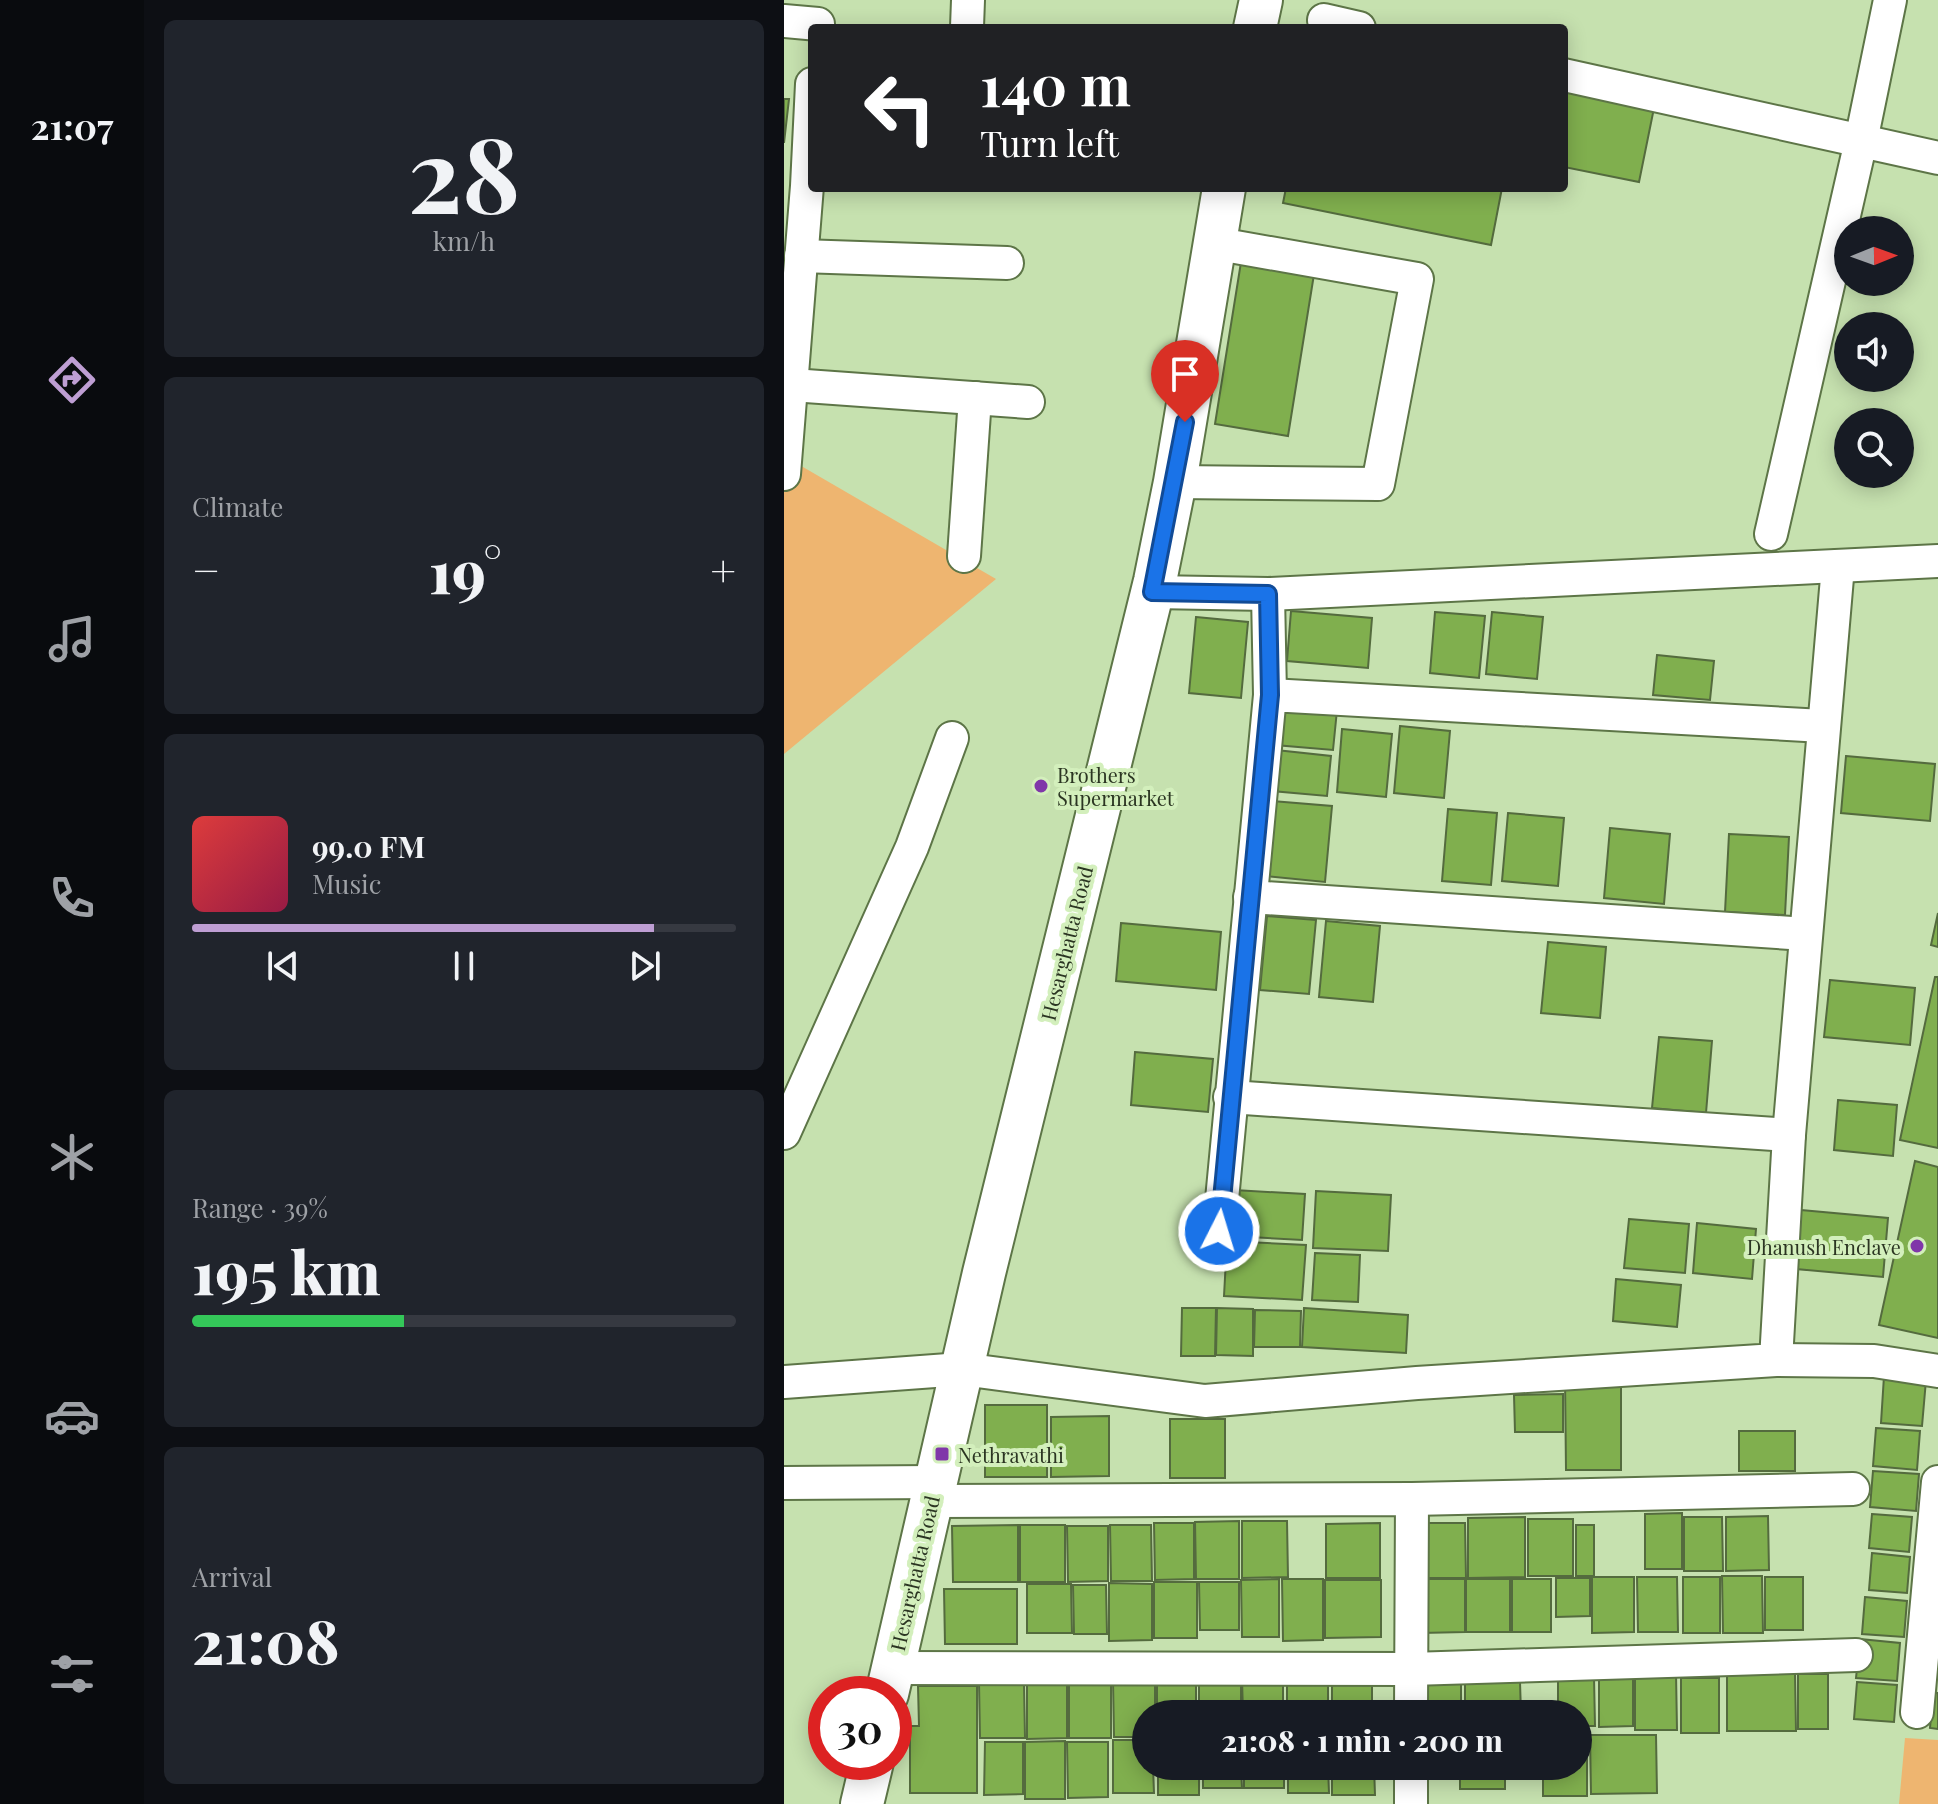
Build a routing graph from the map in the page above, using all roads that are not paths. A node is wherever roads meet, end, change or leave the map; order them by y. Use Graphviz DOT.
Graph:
graph roads {
  1 [pos="1261,0"];
  2 [pos="1890,0"];
  3 [pos="818,17"];
  4 [pos="1324,20"];
  5 [pos="784,21"];
  6 [pos="1256,24"];
  7 [pos="1342,24"];
  8 [pos="1568,76"];
  9 [pos="808,116"];
  10 [pos="1861,141"];
  11 [pos="1938,158"];
  12 [pos="796,184"];
  13 [pos="1223,192"];
  14 [pos="1213,243"];
  15 [pos="801,256"];
  16 [pos="1007,263"];
  17 [pos="790,311"];
  18 [pos="792,385"];
  19 [pos="975,398"];
  20 [pos="1028,402"];
  21 [pos="784,474"];
  22 [pos="1175,482"];
  23 [pos="1771,534"];
  24 [pos="964,556"];
  25 [pos="1938,561"];
  26 [pos="1838,566"];
  27 [pos="1152,592"];
  28 [pos="1268,594"];
  29 [pos="1270,695"];
  30 [pos="1823,726"];
  31 [pos="952,738"];
  32 [pos="1250,897"];
  33 [pos="1806,934"];
  34 [pos="792,1087"];
  35 [pos="1230,1097"];
  36 [pos="784,1133"];
  37 [pos="1789,1135"];
  38 [pos="1219,1231"];
  39 [pos="1776,1360"];
  40 [pos="962,1369"];
  41 [pos="1938,1371"];
  42 [pos="784,1382"];
  43 [pos="1938,1482"];
  44 [pos="784,1483"];
  45 [pos="1853,1489"];
  46 [pos="933,1492"];
  47 [pos="1412,1499"];
  48 [pos="1856,1655"];
  49 [pos="1411,1669"];
  50 [pos="891,1676"];
  51 [pos="912,1680"];
  52 [pos="1411,1700"];
  53 [pos="1917,1712"];
  54 [pos="868,1780"];
  55 [pos="1411,1780"];
  56 [pos="862,1804"];
  57 [pos="1411,1804"];
  1 -- 6 [label="main road"];
  2 -- 10 [label="street"];
  3 -- 5 [label="street"];
  4 -- 7 [label="street"];
  8 -- 10 [label="street"];
  9 -- 12 [label="street"];
  10 -- 11 [label="street"];
  10 -- 23 [label="street"];
  12 -- 15 [label="street"];
  13 -- 14 [label="main road, Hesarghatta Road"];
  14 -- 22 [label="main road, Hesarghatta Road"];
  14 -- 22 [label="street"];
  15 -- 16 [label="street"];
  15 -- 17 [label="street"];
  17 -- 18 [label="street"];
  18 -- 19 [label="street"];
  18 -- 21 [label="street"];
  19 -- 20 [label="street"];
  19 -- 24 [label="street"];
  22 -- 27 [label="main road, Hesarghatta Road"];
  25 -- 26 [label="street"];
  26 -- 28 [label="street"];
  26 -- 30 [label="street"];
  27 -- 28 [label="street"];
  27 -- 40 [label="main road, Hesarghatta Road"];
  28 -- 29 [label="street"];
  29 -- 30 [label="street"];
  29 -- 32 [label="street"];
  30 -- 33 [label="street"];
  31 -- 34 [label="street"];
  32 -- 33 [label="street"];
  32 -- 35 [label="street"];
  33 -- 37 [label="street"];
  34 -- 36 [label="street"];
  35 -- 37 [label="street"];
  35 -- 38 [label="street"];
  37 -- 39 [label="street"];
  39 -- 40 [label="street"];
  39 -- 41 [label="street"];
  40 -- 42 [label="street"];
  40 -- 46 [label="main road, Hesarghatta Road"];
  43 -- 53 [label="street"];
  44 -- 46 [label="street"];
  45 -- 47 [label="street"];
  46 -- 47 [label="street"];
  46 -- 50 [label="main road, Hesarghatta Road"];
  47 -- 49 [label="street"];
  48 -- 49 [label="street"];
  49 -- 51 [label="street"];
  49 -- 52 [label="street"];
  54 -- 56 [label="main road"];
  55 -- 57 [label="street"];
}
